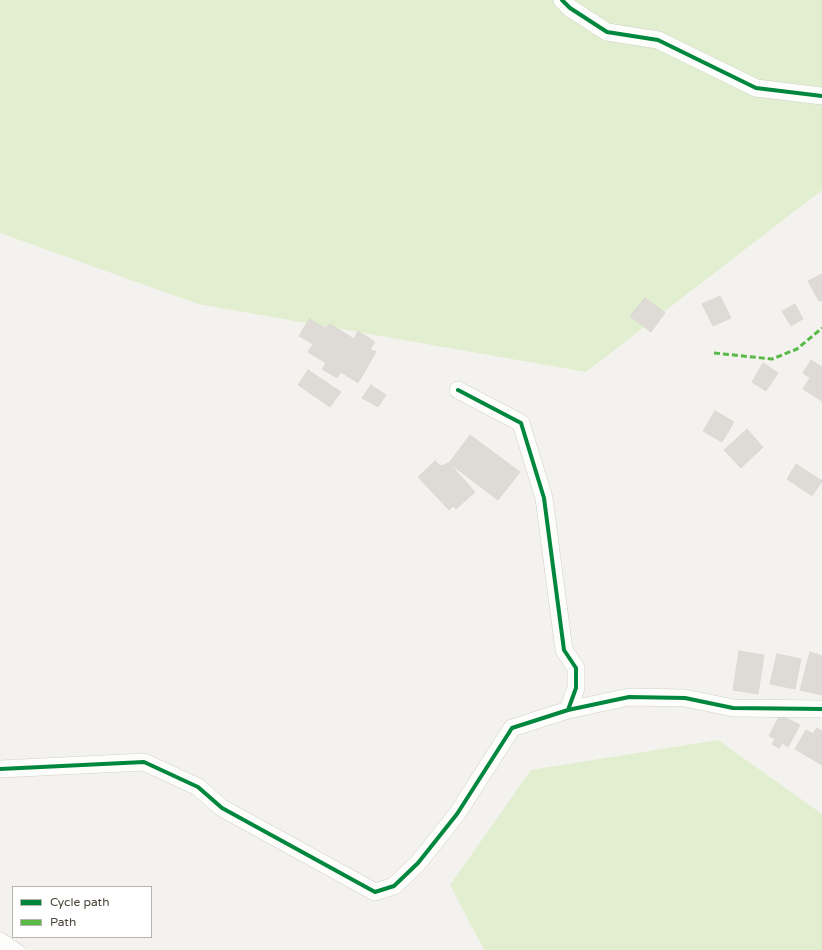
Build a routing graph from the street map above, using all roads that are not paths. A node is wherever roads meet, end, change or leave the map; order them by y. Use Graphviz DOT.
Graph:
graph roads {
  1 [pos="562,0"];
  2 [pos="822,96"];
  3 [pos="458,390"];
  4 [pos="822,708"];
  5 [pos="568,710"];
  6 [pos="0,769"];
  7 [pos="0,936"];
  8 [pos="0,942"];
  9 [pos="5,950"];
  10 [pos="21,950"];
  1 -- 2 [label="street"];
  3 -- 5 [label="street"];
  4 -- 5 [label="street"];
  5 -- 6 [label="street"];
  7 -- 10 [label="lane"];
  8 -- 9 [label="street"];
}
